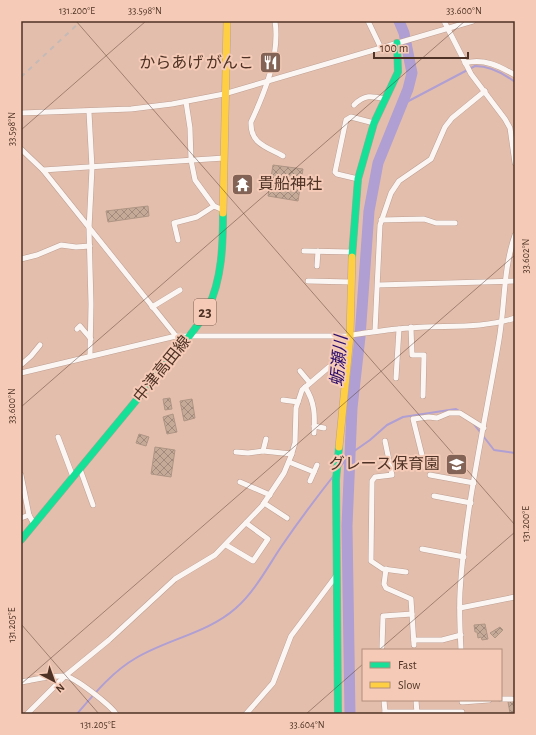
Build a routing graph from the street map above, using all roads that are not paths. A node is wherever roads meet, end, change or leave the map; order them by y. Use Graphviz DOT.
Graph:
graph roads {
  1 [pos="227,21"];
  2 [pos="275,21"];
  3 [pos="368,21"];
  4 [pos="444,21"];
  5 [pos="473,21"];
  6 [pos="447,28"];
  7 [pos="397,44"];
  8 [pos="381,48"];
  9 [pos="466,64"];
  10 [pos="515,75"];
  11 [pos="268,81"];
  12 [pos="485,91"];
  13 [pos="224,94"];
  14 [pos="386,99"];
  15 [pos="186,102"];
  16 [pos="354,105"];
  17 [pos="89,112"];
  18 [pos="21,113"];
  19 [pos="374,123"];
  20 [pos="21,149"];
  21 [pos="283,156"];
  22 [pos="224,158"];
  23 [pos="191,160"];
  24 [pos="515,163"];
  25 [pos="92,168"];
  26 [pos="43,170"];
  27 [pos="358,179"];
  28 [pos="214,206"];
  29 [pos="223,210"];
  30 [pos="381,220"];
  31 [pos="455,223"];
  32 [pos="89,229"];
  33 [pos="515,235"];
  34 [pos="178,240"];
  35 [pos="90,246"];
  36 [pos="304,251"];
  37 [pos="318,251"];
  38 [pos="352,252"];
  39 [pos="21,259"];
  40 [pos="317,266"];
  41 [pos="308,281"];
  42 [pos="507,281"];
  43 [pos="515,281"];
  44 [pos="351,282"];
  45 [pos="378,285"];
  46 [pos="180,290"];
  47 [pos="152,307"];
  48 [pos="515,318"];
  49 [pos="502,322"];
  50 [pos="411,328"];
  51 [pos="77,329"];
  52 [pos="398,329"];
  53 [pos="374,332"];
  54 [pos="191,334"];
  55 [pos="351,335"];
  56 [pos="176,336"];
  57 [pos="91,339"];
  58 [pos="40,345"];
  59 [pos="90,355"];
  60 [pos="347,357"];
  61 [pos="21,363"];
  62 [pos="300,371"];
  63 [pos="23,372"];
  64 [pos="396,378"];
  65 [pos="310,383"];
  66 [pos="305,387"];
  67 [pos="423,396"];
  68 [pos="283,400"];
  69 [pos="298,402"];
  70 [pos="314,426"];
  71 [pos="324,428"];
  72 [pos="484,428"];
  73 [pos="314,433"];
  74 [pos="58,436"];
  75 [pos="266,439"];
  76 [pos="385,441"];
  77 [pos="263,450"];
  78 [pos="236,452"];
  79 [pos="292,454"];
  80 [pos="289,462"];
  81 [pos="317,465"];
  82 [pos="426,466"];
  83 [pos="80,470"];
  84 [pos="314,472"];
  85 [pos="21,475"];
  86 [pos="430,475"];
  87 [pos="73,477"];
  88 [pos="310,481"];
  89 [pos="240,482"];
  90 [pos="474,483"];
  91 [pos="270,496"];
  92 [pos="434,496"];
  93 [pos="264,503"];
  94 [pos="471,503"];
  95 [pos="93,505"];
  96 [pos="29,515"];
  97 [pos="21,518"];
  98 [pos="287,518"];
  99 [pos="246,523"];
  100 [pos="34,524"];
  101 [pos="21,540"];
  102 [pos="226,545"];
  103 [pos="422,549"];
  104 [pos="464,556"];
  105 [pos="386,569"];
  106 [pos="406,572"];
  107 [pos="336,576"];
  108 [pos="515,597"];
  109 [pos="460,608"];
  110 [pos="412,614"];
  111 [pos="460,635"];
  112 [pos="382,647"];
  113 [pos="461,649"];
  114 [pos="65,676"];
  115 [pos="21,682"];
  116 [pos="512,698"];
  117 [pos="502,699"];
  118 [pos="384,701"];
  119 [pos="416,701"];
  120 [pos="462,701"];
  121 [pos="385,713"];
  122 [pos="462,713"];
  123 [pos="27,714"];
  124 [pos="116,714"];
  125 [pos="246,714"];
  126 [pos="338,714"];
  127 [pos="417,714"];
  1 -- 13 [label="street, 中津高田線 / 23"];
  2 -- 11 [label="street"];
  3 -- 8 [label="street"];
  4 -- 6 [label="street"];
  5 -- 6 [label="street"];
  6 -- 7 [label="street"];
  6 -- 9 [label="street"];
  7 -- 8 [label="street"];
  7 -- 14 [label="street"];
  8 -- 11 [label="street"];
  9 -- 10 [label="street"];
  9 -- 12 [label="street"];
  11 -- 13 [label="street"];
  11 -- 21 [label="street"];
  12 -- 24 [label="street"];
  12 -- 30 [label="street"];
  13 -- 15 [label="street"];
  13 -- 22 [label="street, 中津高田線 / 23"];
  14 -- 16 [label="street"];
  14 -- 19 [label="street"];
  15 -- 17 [label="street"];
  15 -- 23 [label="street"];
  17 -- 18 [label="street"];
  17 -- 25 [label="street"];
  19 -- 27 [label="street"];
  19 -- 27 [label="street"];
  20 -- 26 [label="street"];
  22 -- 23 [label="street"];
  22 -- 29 [label="street, 中津高田線 / 23"];
  23 -- 25 [label="street"];
  23 -- 28 [label="street"];
  25 -- 26 [label="street"];
  25 -- 32 [label="street"];
  26 -- 32 [label="street"];
  27 -- 38 [label="street"];
  28 -- 29 [label="street"];
  28 -- 34 [label="street"];
  29 -- 54 [label="street, 中津高田線 / 23"];
  30 -- 31 [label="street"];
  30 -- 45 [label="street"];
  32 -- 35 [label="street"];
  32 -- 47 [label="street"];
  33 -- 42 [label="street"];
  35 -- 39 [label="street"];
  35 -- 57 [label="street"];
  36 -- 37 [label="street"];
  37 -- 38 [label="street"];
  37 -- 40 [label="street"];
  38 -- 44 [label="street"];
  41 -- 44 [label="street"];
  42 -- 43 [label="street"];
  42 -- 45 [label="street"];
  42 -- 49 [label="street"];
  44 -- 55 [label="street"];
  45 -- 53 [label="street"];
  46 -- 47 [label="street"];
  47 -- 56 [label="street"];
  48 -- 49 [label="street"];
  49 -- 50 [label="street"];
  49 -- 72 [label="street"];
  50 -- 52 [label="street"];
  50 -- 67 [label="street"];
  51 -- 57 [label="street"];
  52 -- 53 [label="street"];
  52 -- 64 [label="street"];
  53 -- 55 [label="street"];
  54 -- 55 [label="street"];
  54 -- 56 [label="street"];
  54 -- 83 [label="street, 中津高田線 / 23"];
  55 -- 60 [label="street"];
  56 -- 59 [label="street"];
  57 -- 59 [label="street"];
  58 -- 61 [label="street"];
  59 -- 63 [label="street"];
  60 -- 65 [label="street"];
  60 -- 107 [label="street"];
  61 -- 63 [label="street"];
  62 -- 65 [label="street"];
  65 -- 66 [label="street"];
  66 -- 69 [label="street"];
  66 -- 70 [label="street"];
  68 -- 69 [label="street"];
  69 -- 79 [label="street"];
  70 -- 71 [label="street"];
  70 -- 73 [label="street"];
  72 -- 82 [label="street"];
  72 -- 90 [label="street"];
  74 -- 87 [label="street"];
  75 -- 77 [label="street"];
  76 -- 105 [label="street"];
  77 -- 78 [label="street"];
  77 -- 79 [label="street"];
  79 -- 80 [label="street"];
  80 -- 84 [label="street"];
  80 -- 91 [label="street"];
  81 -- 84 [label="street"];
  83 -- 87 [label="street, 中津高田線 / 23"];
  83 -- 95 [label="street"];
  84 -- 88 [label="street"];
  85 -- 96 [label="street"];
  86 -- 90 [label="street"];
  87 -- 100 [label="street, 中津高田線 / 23"];
  89 -- 91 [label="street"];
  90 -- 94 [label="street"];
  91 -- 93 [label="street"];
  92 -- 94 [label="street"];
  93 -- 98 [label="street"];
  93 -- 99 [label="street"];
  94 -- 104 [label="street"];
  96 -- 97 [label="street"];
  96 -- 100 [label="street"];
  99 -- 102 [label="street"];
  99 -- 102 [label="street"];
  100 -- 101 [label="street, 中津高田線 / 23"];
  102 -- 114 [label="street"];
  103 -- 104 [label="street"];
  104 -- 109 [label="street"];
  105 -- 106 [label="street"];
  105 -- 110 [label="street"];
  107 -- 125 [label="street"];
  107 -- 126 [label="street"];
  108 -- 109 [label="street"];
  109 -- 111 [label="street"];
  110 -- 111 [label="street"];
  110 -- 112 [label="street"];
  111 -- 113 [label="street"];
  114 -- 115 [label="street"];
  114 -- 123 [label="street"];
  114 -- 124 [label="street"];
  116 -- 117 [label="street"];
  118 -- 121 [label="street"];
  119 -- 127 [label="street"];
  120 -- 122 [label="street"];
  121 -- 127 [label="street"];
  122 -- 127 [label="street"];
}
